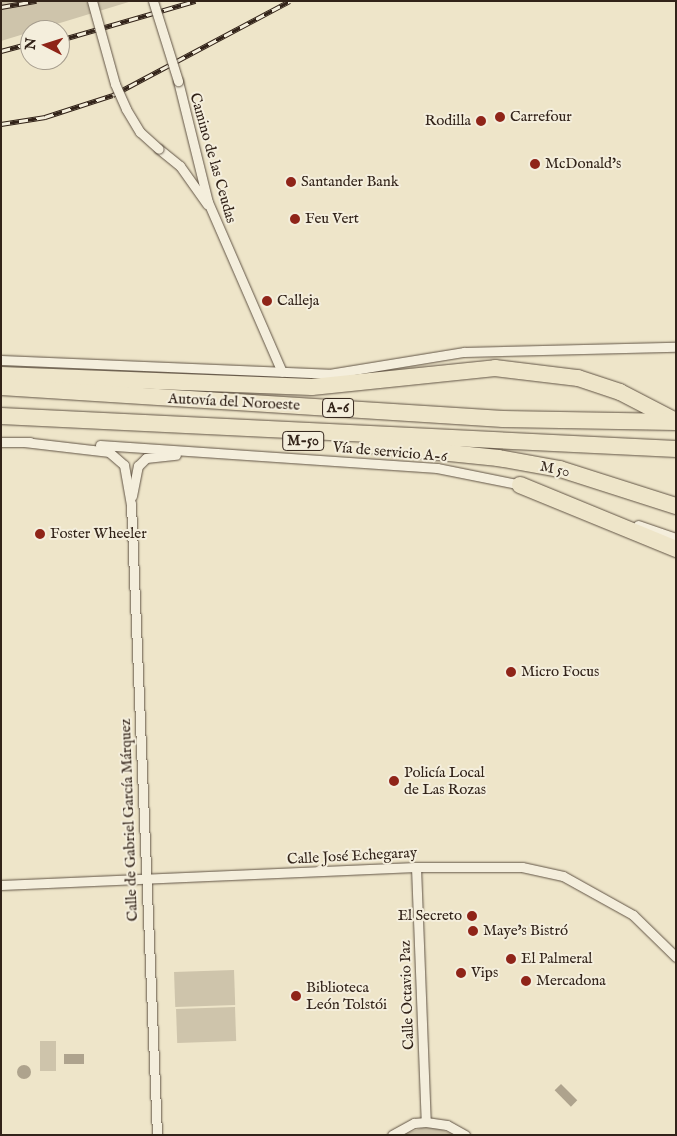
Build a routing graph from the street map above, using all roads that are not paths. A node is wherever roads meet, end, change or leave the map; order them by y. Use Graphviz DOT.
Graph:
graph roads {
  1 [pos="92,1"];
  2 [pos="153,1"];
  3 [pos="212,210"];
  4 [pos="676,347"];
  5 [pos="1,360"];
  6 [pos="282,372"];
  7 [pos="1,375"];
  8 [pos="1,387"];
  9 [pos="1,416"];
  10 [pos="676,422"];
  11 [pos="177,425"];
  12 [pos="1,442"];
  13 [pos="24,442"];
  14 [pos="676,449"];
  15 [pos="301,458"];
  16 [pos="520,485"];
  17 [pos="130,504"];
  18 [pos="676,506"];
  19 [pos="676,538"];
  20 [pos="676,550"];
  21 [pos="416,867"];
  22 [pos="145,880"];
  23 [pos="1,885"];
  24 [pos="676,957"];
  25 [pos="426,1122"];
  26 [pos="157,1135"];
  27 [pos="392,1135"];
  28 [pos="465,1135"];
  1 -- 3 [label="street, bridge"];
  2 -- 3 [label="street, Camino de las Ceudas, bridge"];
  3 -- 6 [label="street, Camino de las Ceudas"];
  4 -- 6 [label="street"];
  5 -- 6 [label="street"];
  7 -- 10 [label="highway"];
  8 -- 10 [label="highway, Autovía del Noroeste / A-6"];
  9 -- 11 [label="highway, Autovía del Noroeste / A-6"];
  11 -- 14 [label="highway, Autovía del Noroeste / A-6"];
  11 -- 18 [label="highway, M 50 / M-50"];
  12 -- 13 [label="street, Vía de servicio A-6"];
  13 -- 15 [label="street, Vía de servicio A-6"];
  13 -- 17 [label="street, Calle de Gabriel García Márquez"];
  15 -- 16 [label="street, Vía de servicio A-6"];
  15 -- 17 [label="street, Calle de Gabriel García Márquez"];
  16 -- 19 [label="street, Vía de servicio A-6"];
  16 -- 20 [label="highway"];
  17 -- 22 [label="street, Calle de Gabriel García Márquez"];
  21 -- 22 [label="street, Calle José Echegaray"];
  21 -- 24 [label="street, Calle José Echegaray"];
  21 -- 25 [label="street, Calle Octavio Paz"];
  22 -- 23 [label="street, Calle José Echegaray"];
  22 -- 26 [label="street, Calle de Gabriel García Márquez"];
  25 -- 27 [label="street"];
  25 -- 28 [label="street"];
}
